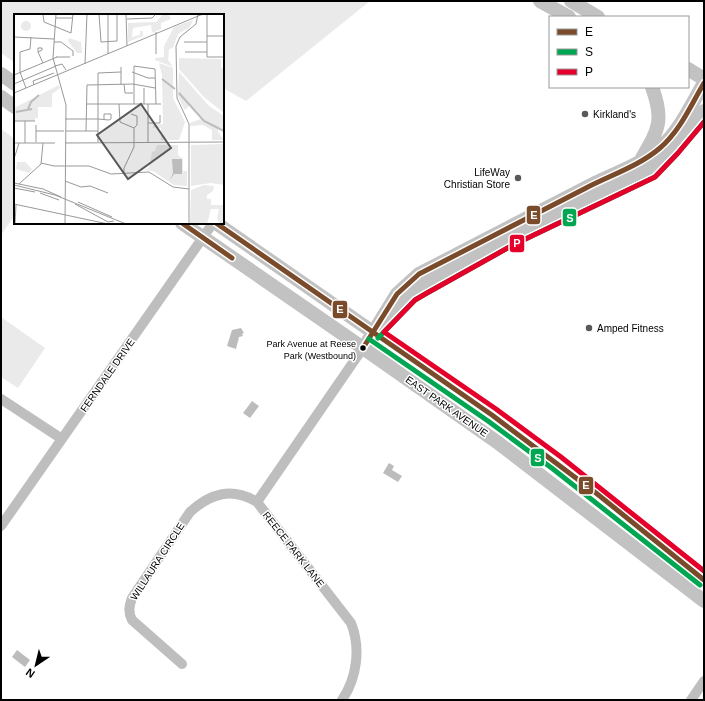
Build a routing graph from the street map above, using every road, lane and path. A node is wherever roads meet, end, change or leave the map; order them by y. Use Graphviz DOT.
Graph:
graph roads {
  1 [pos="540,1"];
  2 [pos="571,1"];
  3 [pos="567,16"];
  4 [pos="596,16"];
  5 [pos="689,70"];
  6 [pos="1,74"];
  7 [pos="704,79"];
  8 [pos="14,83"];
  9 [pos="652,88"];
  10 [pos="699,89"];
  11 [pos="1,97"];
  12 [pos="14,106"];
  13 [pos="704,111"];
  14 [pos="698,126"];
  15 [pos="639,161"];
  16 [pos="183,224"];
  17 [pos="213,224"];
  18 [pos="215,224"];
  19 [pos="203,238"];
  20 [pos="373,333"];
  21 [pos="364,348"];
  22 [pos="1,399"];
  23 [pos="62,439"];
  24 [pos="257,502"];
  25 [pos="1,526"];
  26 [pos="704,580"];
  27 [pos="704,601"];
  28 [pos="182,664"];
  29 [pos="704,682"];
  30 [pos="342,700"];
  31 [pos="691,700"];
  1 -- 3 [label="main road"];
  2 -- 4 [label="main road"];
  5 -- 7 [label="main road"];
  6 -- 8 [label="main road"];
  9 -- 15 [label="main road"];
  10 -- 15 [label="main road"];
  11 -- 12 [label="main road"];
  13 -- 14 [label="main road"];
  14 -- 20 [label="main road"];
  15 -- 20 [label="main road"];
  16 -- 19 [label="main road, EAST PARK AVENUE"];
  17 -- 19 [label="street, FERNDALE DRIVE"];
  18 -- 20 [label="main road, EAST PARK AVENUE"];
  19 -- 21 [label="main road, EAST PARK AVENUE"];
  19 -- 23 [label="street, FERNDALE DRIVE"];
  20 -- 21 [label="main road"];
  20 -- 26 [label="main road, EAST PARK AVENUE"];
  21 -- 24 [label="street, REECE PARK LANE"];
  21 -- 27 [label="main road, EAST PARK AVENUE"];
  22 -- 23 [label="street"];
  23 -- 25 [label="street, FERNDALE DRIVE"];
  24 -- 28 [label="street, WILLAURA CIRCLE"];
  24 -- 30 [label="street, REECE PARK LANE"];
  29 -- 31 [label="street"];
}
